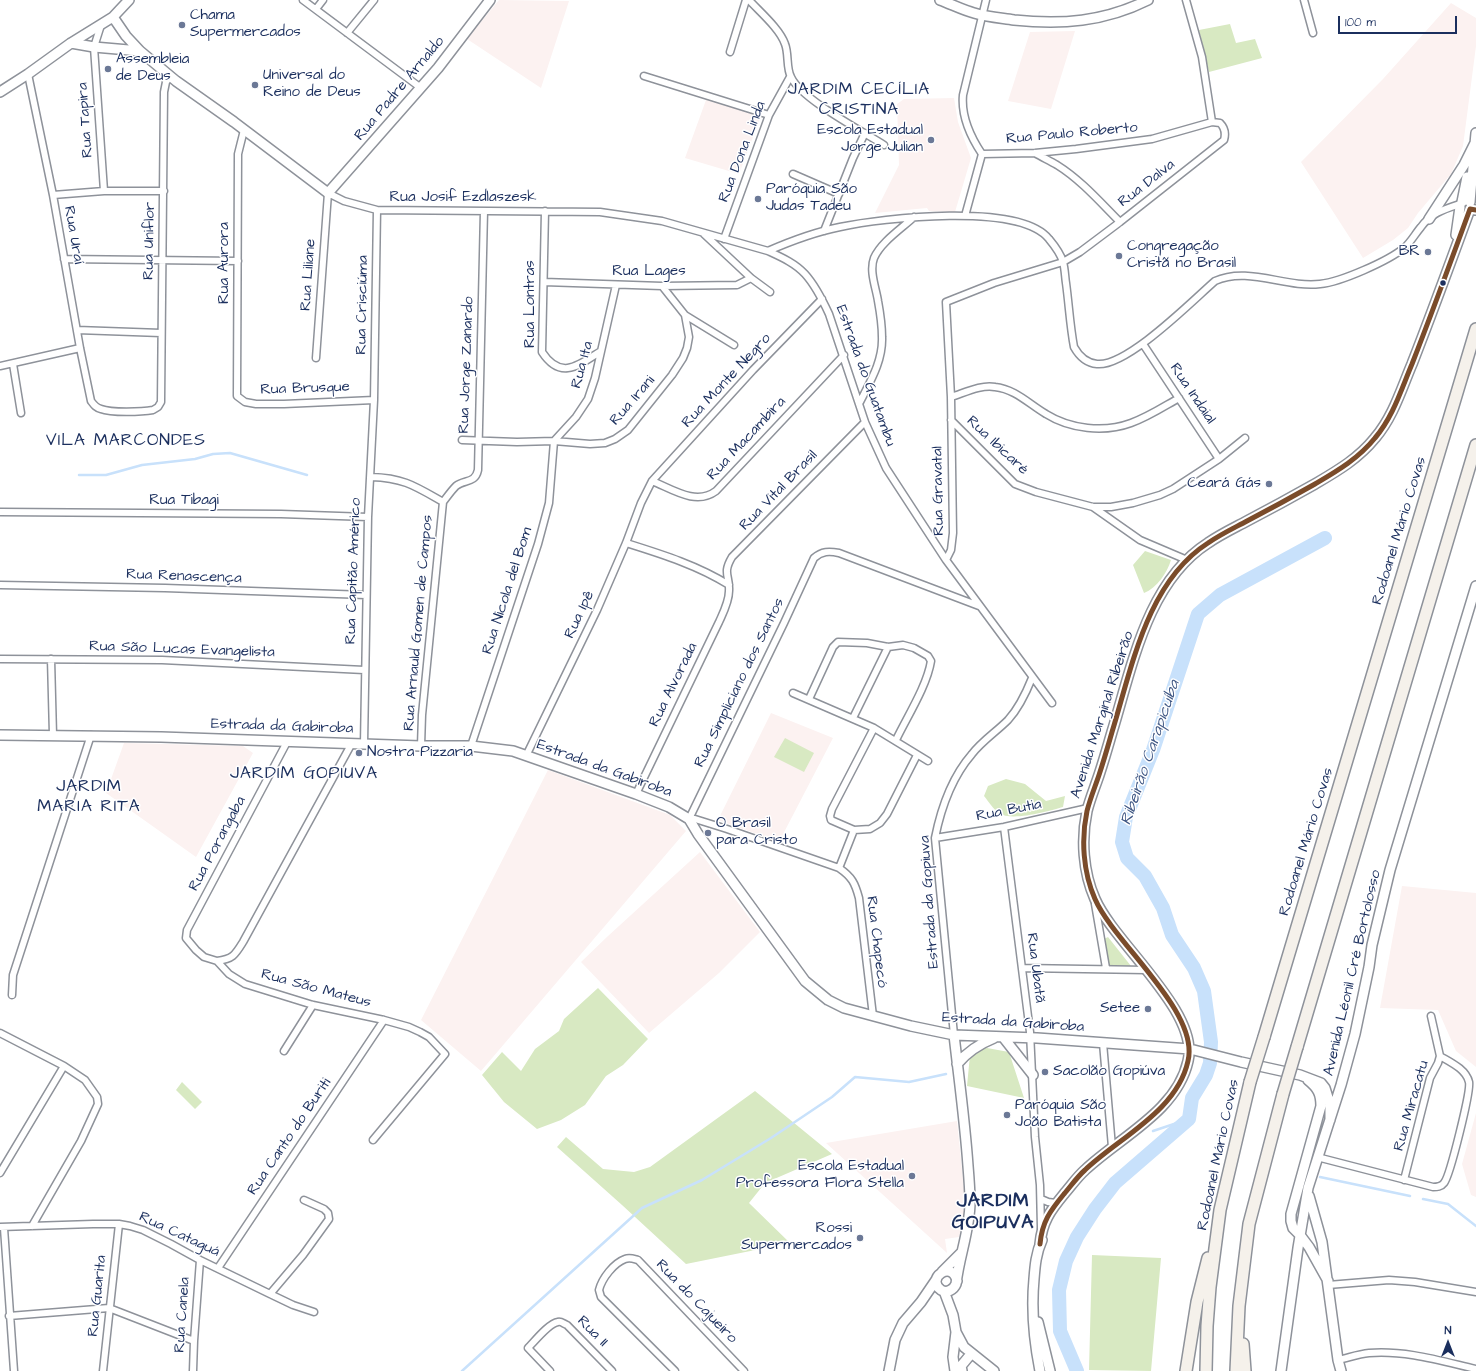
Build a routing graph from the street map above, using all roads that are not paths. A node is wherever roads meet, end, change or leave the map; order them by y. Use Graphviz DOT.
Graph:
graph roads {
  1 [pos="303,0"];
  2 [pos="323,0"];
  3 [pos="374,0"];
  4 [pos="490,0"];
  5 [pos="747,0"];
  6 [pos="940,0"];
  7 [pos="986,0"];
  8 [pos="1148,0"];
  9 [pos="1186,0"];
  10 [pos="1304,0"];
  11 [pos="125,1"];
  12 [pos="316,10"];
  13 [pos="982,14"];
  14 [pos="113,17"];
  15 [pos="101,24"];
  16 [pos="347,33"];
  17 [pos="1312,33"];
  18 [pos="71,43"];
  19 [pos="94,47"];
  20 [pos="140,51"];
  21 [pos="730,52"];
  22 [pos="28,74"];
  23 [pos="170,76"];
  24 [pos="644,76"];
  25 [pos="790,77"];
  26 [pos="421,88"];
  27 [pos="0,92"];
  28 [pos="768,115"];
  29 [pos="1212,122"];
  30 [pos="244,130"];
  31 [pos="865,133"];
  32 [pos="1475,138"];
  33 [pos="884,145"];
  34 [pos="1035,153"];
  35 [pos="982,154"];
  36 [pos="793,174"];
  37 [pos="104,191"];
  38 [pos="164,191"];
  39 [pos="328,193"];
  40 [pos="839,194"];
  41 [pos="53,195"];
  42 [pos="1468,205"];
  43 [pos="377,210"];
  44 [pos="484,211"];
  45 [pos="545,211"];
  46 [pos="600,212"];
  47 [pos="965,216"];
  48 [pos="914,217"];
  49 [pos="1429,219"];
  50 [pos="1120,222"];
  51 [pos="824,231"];
  52 [pos="703,233"];
  53 [pos="724,239"];
  54 [pos="768,251"];
  55 [pos="64,259"];
  56 [pos="163,261"];
  57 [pos="238,261"];
  58 [pos="1063,262"];
  59 [pos="751,278"];
  60 [pos="544,282"];
  61 [pos="616,285"];
  62 [pos="662,286"];
  63 [pos="770,292"];
  64 [pos="822,299"];
  65 [pos="946,302"];
  66 [pos="685,314"];
  67 [pos="1476,329"];
  68 [pos="77,330"];
  69 [pos="161,332"];
  70 [pos="1143,344"];
  71 [pos="734,345"];
  72 [pos="80,348"];
  73 [pos="600,351"];
  74 [pos="844,355"];
  75 [pos="316,358"];
  76 [pos="13,364"];
  77 [pos="0,366"];
  78 [pos="238,396"];
  79 [pos="951,397"];
  80 [pos="1179,398"];
  81 [pos="374,400"];
  82 [pos="91,401"];
  83 [pos="860,402"];
  84 [pos="21,412"];
  85 [pos="951,420"];
  86 [pos="865,422"];
  87 [pos="1245,438"];
  88 [pos="462,440"];
  89 [pos="478,440"];
  90 [pos="554,441"];
  91 [pos="1476,445"];
  92 [pos="1219,459"];
  93 [pos="371,477"];
  94 [pos="652,481"];
  95 [pos="444,502"];
  96 [pos="1093,507"];
  97 [pos="0,512"];
  98 [pos="368,517"];
  99 [pos="626,542"];
  100 [pos="946,560"];
  101 [pos="1187,560"];
  102 [pos="0,585"];
  103 [pos="728,585"];
  104 [pos="1475,591"];
  105 [pos="366,595"];
  106 [pos="979,606"];
  107 [pos="888,647"];
  108 [pos="0,659"];
  109 [pos="51,659"];
  110 [pos="364,670"];
  111 [pos="1032,678"];
  112 [pos="792,693"];
  113 [pos="809,699"];
  114 [pos="1052,703"];
  115 [pos="853,718"];
  116 [pos="874,728"];
  117 [pos="0,735"];
  118 [pos="54,735"];
  119 [pos="91,735"];
  120 [pos="896,740"];
  121 [pos="287,742"];
  122 [pos="352,743"];
  123 [pos="364,744"];
  124 [pos="421,746"];
  125 [pos="471,746"];
  126 [pos="917,754"];
  127 [pos="526,756"];
  128 [pos="928,761"];
  129 [pos="636,794"];
  130 [pos="1088,808"];
  131 [pos="689,819"];
  132 [pos="1004,827"];
  133 [pos="854,830"];
  134 [pos="935,838"];
  135 [pos="839,868"];
  136 [pos="1094,898"];
  137 [pos="186,938"];
  138 [pos="218,961"];
  139 [pos="1022,968"];
  140 [pos="1106,968"];
  141 [pos="1146,970"];
  142 [pos="12,995"];
  143 [pos="313,1005"];
  144 [pos="873,1016"];
  145 [pos="1431,1016"];
  146 [pos="384,1020"];
  147 [pos="0,1033"];
  148 [pos="954,1035"];
  149 [pos="1000,1037"];
  150 [pos="1031,1039"];
  151 [pos="1103,1043"];
  152 [pos="1190,1049"];
  153 [pos="284,1051"];
  154 [pos="1440,1056"];
  155 [pos="957,1064"];
  156 [pos="64,1066"];
  157 [pos="1300,1074"];
  158 [pos="1033,1075"];
  159 [pos="1330,1120"];
  160 [pos="373,1140"];
  161 [pos="1112,1147"];
  162 [pos="1316,1157"];
  163 [pos="0,1173"];
  164 [pos="1404,1180"];
  165 [pos="1308,1188"];
  166 [pos="1041,1199"];
  167 [pos="304,1200"];
  168 [pos="1056,1204"];
  169 [pos="1220,1210"];
  170 [pos="1316,1223"];
  171 [pos="119,1224"];
  172 [pos="32,1226"];
  173 [pos="2,1227"];
  174 [pos="1041,1232"];
  175 [pos="1300,1235"];
  176 [pos="1040,1244"];
  177 [pos="962,1252"];
  178 [pos="200,1260"];
  179 [pos="218,1268"];
  180 [pos="942,1272"];
  181 [pos="1034,1277"];
  182 [pos="936,1280"];
  183 [pos="1328,1283"];
  184 [pos="956,1284"];
  185 [pos="944,1291"];
  186 [pos="1476,1292"];
  187 [pos="270,1294"];
  188 [pos="921,1302"];
  189 [pos="1239,1306"];
  190 [pos="109,1308"];
  191 [pos="314,1312"];
  192 [pos="953,1314"];
  193 [pos="9,1316"];
  194 [pos="956,1332"];
  195 [pos="194,1341"];
  196 [pos="1035,1345"];
  197 [pos="971,1354"];
  198 [pos="1338,1360"];
  199 [pos="1476,1369"];
  200 [pos="14,1371"];
  201 [pos="103,1371"];
  202 [pos="193,1371"];
  203 [pos="550,1371"];
  204 [pos="612,1371"];
  205 [pos="675,1371"];
  206 [pos="744,1371"];
  207 [pos="889,1371"];
  208 [pos="955,1371"];
  209 [pos="962,1371"];
  210 [pos="994,1371"];
  211 [pos="1036,1371"];
  212 [pos="1040,1371"];
  213 [pos="1050,1371"];
  214 [pos="1186,1371"];
  215 [pos="1206,1371"];
  216 [pos="1236,1371"];
  217 [pos="1245,1371"];
  218 [pos="1281,1371"];
  219 [pos="1341,1371"];
  1 -- 12 [label="street"];
  2 -- 12 [label="street"];
  3 -- 16 [label="street"];
  4 -- 26 [label="main road, Rua Padre Arnaldo"];
  5 -- 21 [label="street"];
  5 -- 25 [label="street"];
  6 -- 13 [label="main road"];
  7 -- 13 [label="street"];
  8 -- 13 [label="main road"];
  9 -- 29 [label="street"];
  10 -- 17 [label="street"];
  11 -- 14 [label="main road"];
  12 -- 16 [label="street"];
  13 -- 35 [label="street"];
  14 -- 15 [label="main road"];
  14 -- 20 [label="main road"];
  15 -- 18 [label="main road"];
  15 -- 19 [label="street"];
  16 -- 26 [label="street"];
  18 -- 19 [label="main road"];
  18 -- 22 [label="main road"];
  19 -- 20 [label="main road"];
  19 -- 37 [label="street, Rua Tapira"];
  20 -- 23 [label="main road"];
  22 -- 27 [label="main road"];
  22 -- 41 [label="street, Rua Uraí"];
  23 -- 30 [label="main road"];
  23 -- 38 [label="street, Rua Uniflor"];
  24 -- 28 [label="street"];
  25 -- 28 [label="street, Rua Dona Linda"];
  25 -- 31 [label="street"];
  26 -- 39 [label="main road, Rua Padre Arnaldo"];
  28 -- 53 [label="street, Rua Dona Linda"];
  29 -- 34 [label="street, Rua Paulo Roberto"];
  29 -- 50 [label="street, Rua Dalva"];
  30 -- 39 [label="main road"];
  30 -- 57 [label="street, Rua Aurora"];
  31 -- 33 [label="street"];
  31 -- 40 [label="street"];
  32 -- 42 [label="main road"];
  32 -- 49 [label="main road"];
  34 -- 35 [label="street, Rua Paulo Roberto"];
  34 -- 50 [label="street"];
  35 -- 47 [label="street"];
  36 -- 40 [label="street"];
  37 -- 38 [label="street"];
  37 -- 41 [label="street"];
  38 -- 56 [label="street, Rua Uniflor"];
  39 -- 43 [label="street, Rua Josif Ezdlaszesk"];
  39 -- 75 [label="street, Rua Liliane"];
  40 -- 51 [label="street"];
  41 -- 55 [label="street, Rua Uraí"];
  42 -- 49 [label="street"];
  42 -- 101 [label="main road, Avenida Marginal Ribeirão"];
  43 -- 44 [label="street, Rua Josif Ezdlaszesk"];
  43 -- 81 [label="street, Rua Crisciúma"];
  44 -- 45 [label="street, Rua Josif Ezdlaszesk"];
  44 -- 89 [label="street, Rua Jorge Zanardo"];
  45 -- 46 [label="street, Rua Josif Ezdlaszesk"];
  45 -- 60 [label="street, Rua Lontras"];
  46 -- 52 [label="street, Estrada do Guatambu"];
  47 -- 48 [label="street"];
  47 -- 58 [label="street"];
  48 -- 51 [label="street"];
  48 -- 83 [label="street"];
  49 -- 70 [label="street"];
  50 -- 58 [label="street, Rua Dalva"];
  51 -- 54 [label="street"];
  52 -- 53 [label="street, Estrada do Guatambu"];
  52 -- 59 [label="street"];
  53 -- 54 [label="street, Estrada do Guatambu"];
  54 -- 64 [label="street, Estrada do Guatambu"];
  55 -- 56 [label="street"];
  55 -- 68 [label="street, Rua Uraí"];
  56 -- 57 [label="street"];
  56 -- 69 [label="street, Rua Uniflor"];
  57 -- 78 [label="street, Rua Aurora"];
  58 -- 65 [label="street, Rua Dalva"];
  58 -- 70 [label="street"];
  59 -- 62 [label="street, Rua Lages"];
  59 -- 63 [label="street"];
  60 -- 61 [label="street, Rua Lages"];
  60 -- 73 [label="street, Rua Lontras"];
  61 -- 62 [label="street, Rua Lages"];
  61 -- 73 [label="street, Rua Ita"];
  62 -- 66 [label="street, Rua Irani"];
  64 -- 74 [label="street, Estrada do Guatambu"];
  64 -- 94 [label="street, Rua Monte Negro"];
  65 -- 79 [label="street, Rua Gravatal"];
  66 -- 71 [label="street"];
  66 -- 90 [label="street, Rua Irani"];
  67 -- 169 [label="highway, Rodoanel Mário Covas, bridge"];
  68 -- 69 [label="street"];
  68 -- 72 [label="street, Rua Uraí"];
  69 -- 82 [label="street, Rua Uniflor"];
  70 -- 80 [label="street, Rua Indaial"];
  72 -- 76 [label="street"];
  72 -- 82 [label="street, Rua Uraí"];
  73 -- 90 [label="street, Rua Ita"];
  74 -- 83 [label="street, Estrada do Guatambu"];
  74 -- 94 [label="street, Rua Macambira"];
  76 -- 77 [label="street"];
  76 -- 84 [label="street"];
  78 -- 81 [label="street, Rua Brusque"];
  79 -- 80 [label="street"];
  79 -- 85 [label="street, Rua Gravatal"];
  80 -- 92 [label="street, Rua Indaial"];
  81 -- 93 [label="street, Rua Capitão Américo"];
  83 -- 86 [label="street, Estrada do Guatambu"];
  85 -- 96 [label="street, Rua Ibicaré"];
  85 -- 100 [label="street, Rua Gravatal"];
  86 -- 100 [label="street, Estrada do Guatambu"];
  86 -- 103 [label="street, Rua Vital Brasil"];
  87 -- 92 [label="street, Rua Ibicaré"];
  88 -- 89 [label="street, Rua Irani"];
  89 -- 90 [label="street, Rua Irani"];
  89 -- 95 [label="street, Rua Jorge Zanardo"];
  90 -- 125 [label="street, Rua Nicola del Bom"];
  91 -- 189 [label="highway, bridge"];
  92 -- 96 [label="street, Rua Ibicaré"];
  93 -- 95 [label="street"];
  93 -- 98 [label="street, Rua Capitão Américo"];
  94 -- 99 [label="street, Rua Ipê"];
  95 -- 124 [label="street, Rua Arnauld Gomen de Campos"];
  96 -- 101 [label="street"];
  97 -- 98 [label="street, Rua Tibagi"];
  98 -- 105 [label="street, Rua Capitão Américo"];
  99 -- 103 [label="street"];
  99 -- 127 [label="street, Rua Ipê"];
  100 -- 106 [label="street, Estrada do Guatambu"];
  101 -- 130 [label="main road, Avenida Marginal Ribeirão"];
  102 -- 105 [label="street, Rua Renascença"];
  103 -- 129 [label="street, Rua Alvorada"];
  104 -- 159 [label="main road, Avenida Léonil Cré Bortolosso"];
  105 -- 110 [label="street, Rua Capitão Américo"];
  106 -- 111 [label="street, Estrada do Guatambu"];
  106 -- 131 [label="street, Rua Simpliciano dos Santos"];
  107 -- 113 [label="street"];
  107 -- 115 [label="street"];
  107 -- 120 [label="street"];
  108 -- 109 [label="street, Rua São Lucas Evangelista"];
  109 -- 110 [label="street, Rua São Lucas Evangelista"];
  109 -- 118 [label="street"];
  110 -- 123 [label="street, Rua Capitão Américo"];
  111 -- 114 [label="street, Estrada do Guatambu"];
  111 -- 134 [label="street, Estrada da Gopiuva"];
  112 -- 113 [label="street"];
  113 -- 115 [label="street"];
  115 -- 116 [label="street"];
  116 -- 120 [label="street"];
  116 -- 133 [label="street"];
  117 -- 118 [label="main road, Estrada da Gabiroba"];
  118 -- 119 [label="main road, Estrada da Gabiroba"];
  119 -- 121 [label="main road, Estrada da Gabiroba"];
  119 -- 142 [label="street"];
  120 -- 126 [label="street"];
  121 -- 122 [label="main road, Estrada da Gabiroba"];
  121 -- 137 [label="street, Rua Porangaba"];
  122 -- 123 [label="main road, Estrada da Gabiroba"];
  122 -- 138 [label="street"];
  123 -- 124 [label="main road, Estrada da Gabiroba"];
  124 -- 125 [label="main road, Estrada da Gabiroba"];
  125 -- 127 [label="main road, Estrada da Gabiroba"];
  126 -- 128 [label="street"];
  126 -- 133 [label="street"];
  127 -- 129 [label="main road, Estrada da Gabiroba"];
  129 -- 131 [label="main road, Estrada da Gabiroba"];
  130 -- 132 [label="street, Rua Butia"];
  130 -- 136 [label="main road, Avenida Marginal Ribeirão"];
  131 -- 135 [label="street, Rua Chapecó"];
  131 -- 144 [label="main road, Estrada da Gabiroba"];
  132 -- 134 [label="street, Rua Butia"];
  132 -- 139 [label="street, Rua Ubatã"];
  133 -- 135 [label="street"];
  134 -- 148 [label="street, Estrada da Gopiuva"];
  135 -- 144 [label="street, Rua Chapecó"];
  136 -- 140 [label="street"];
  136 -- 141 [label="main road, Avenida Marginal Ribeirão"];
  137 -- 138 [label="street, Rua São Mateus"];
  138 -- 143 [label="street, Rua São Mateus"];
  139 -- 140 [label="street"];
  139 -- 150 [label="street, Rua Ubatã"];
  140 -- 141 [label="street"];
  141 -- 152 [label="main road, Avenida Marginal Ribeirão"];
  143 -- 146 [label="street, Rua São Mateus"];
  143 -- 153 [label="street"];
  144 -- 148 [label="main road, Estrada da Gabiroba"];
  145 -- 154 [label="street, Rua Miracatu"];
  146 -- 160 [label="street, Rua São Mateus"];
  146 -- 179 [label="street, Rua Canto do Buriti"];
  147 -- 156 [label="street"];
  148 -- 149 [label="main road, Estrada da Gabiroba"];
  148 -- 155 [label="main road"];
  149 -- 150 [label="main road, Estrada da Gabiroba"];
  149 -- 155 [label="main road"];
  149 -- 158 [label="main road"];
  150 -- 151 [label="main road, Estrada da Gabiroba"];
  150 -- 158 [label="street, Rua Ubatã"];
  151 -- 152 [label="main road, Estrada da Gabiroba"];
  151 -- 161 [label="street"];
  152 -- 157 [label="main road, Estrada da Gabiroba"];
  152 -- 161 [label="main road, Avenida Marginal Ribeirão"];
  154 -- 164 [label="street, Rua Miracatu"];
  154 -- 164 [label="street"];
  155 -- 177 [label="main road"];
  156 -- 163 [label="street"];
  156 -- 172 [label="street"];
  157 -- 159 [label="main road, Estrada da Gabiroba"];
  157 -- 175 [label="main road"];
  158 -- 166 [label="street, Rua Ubatã"];
  159 -- 162 [label="main road, Avenida Léonil Cré Bortolosso"];
  161 -- 168 [label="main road, Avenida Marginal Ribeirão"];
  162 -- 164 [label="street"];
  162 -- 165 [label="main road, Avenida Léonil Cré Bortolosso"];
  165 -- 170 [label="main road"];
  165 -- 175 [label="main road, Avenida Léonil Cré Bortolosso"];
  166 -- 168 [label="street"];
  166 -- 174 [label="street, Rua Ubatã"];
  167 -- 187 [label="street"];
  168 -- 174 [label="main road"];
  168 -- 176 [label="main road"];
  169 -- 214 [label="highway"];
  169 -- 215 [label="highway, Rodoanel Mário Covas"];
  170 -- 175 [label="main road"];
  170 -- 183 [label="main road"];
  171 -- 172 [label="street, Rua Cataguá"];
  171 -- 178 [label="street, Rua Cataguá"];
  171 -- 190 [label="street, Rua Guarita"];
  172 -- 173 [label="street, Rua Cataguá"];
  173 -- 193 [label="street"];
  174 -- 176 [label="main road"];
  175 -- 183 [label="main road"];
  175 -- 218 [label="main road, Avenida Léonil Cré Bortolosso"];
  176 -- 181 [label="main road"];
  177 -- 180 [label="main road"];
  177 -- 184 [label="main road"];
  178 -- 179 [label="street, Rua Cataguá"];
  178 -- 195 [label="street, Rua Canela"];
  179 -- 187 [label="street, Rua Cataguá"];
  180 -- 182 [label="main road"];
  180 -- 184 [label="main road"];
  181 -- 196 [label="main road"];
  181 -- 213 [label="main road"];
  182 -- 185 [label="main road"];
  182 -- 188 [label="main road"];
  183 -- 186 [label="street"];
  183 -- 198 [label="main road"];
  184 -- 185 [label="main road"];
  184 -- 192 [label="main road"];
  185 -- 188 [label="main road"];
  185 -- 192 [label="main road"];
  187 -- 191 [label="street, Rua Cataguá"];
  188 -- 207 [label="main road"];
  189 -- 216 [label="highway"];
  189 -- 217 [label="highway"];
  190 -- 193 [label="street"];
  190 -- 195 [label="street"];
  190 -- 201 [label="street, Rua Guarita"];
  192 -- 194 [label="main road"];
  193 -- 200 [label="street"];
  194 -- 197 [label="main road"];
  194 -- 208 [label="main road"];
  195 -- 202 [label="street, Rua Canela"];
  196 -- 211 [label="main road"];
  196 -- 212 [label="main road"];
  197 -- 209 [label="main road"];
  197 -- 210 [label="main road"];
  198 -- 199 [label="street"];
  198 -- 219 [label="main road"];
  203 -- 204 [label="street, Rua II"];
  205 -- 206 [label="street, Rua do Cajueiro"];
}
